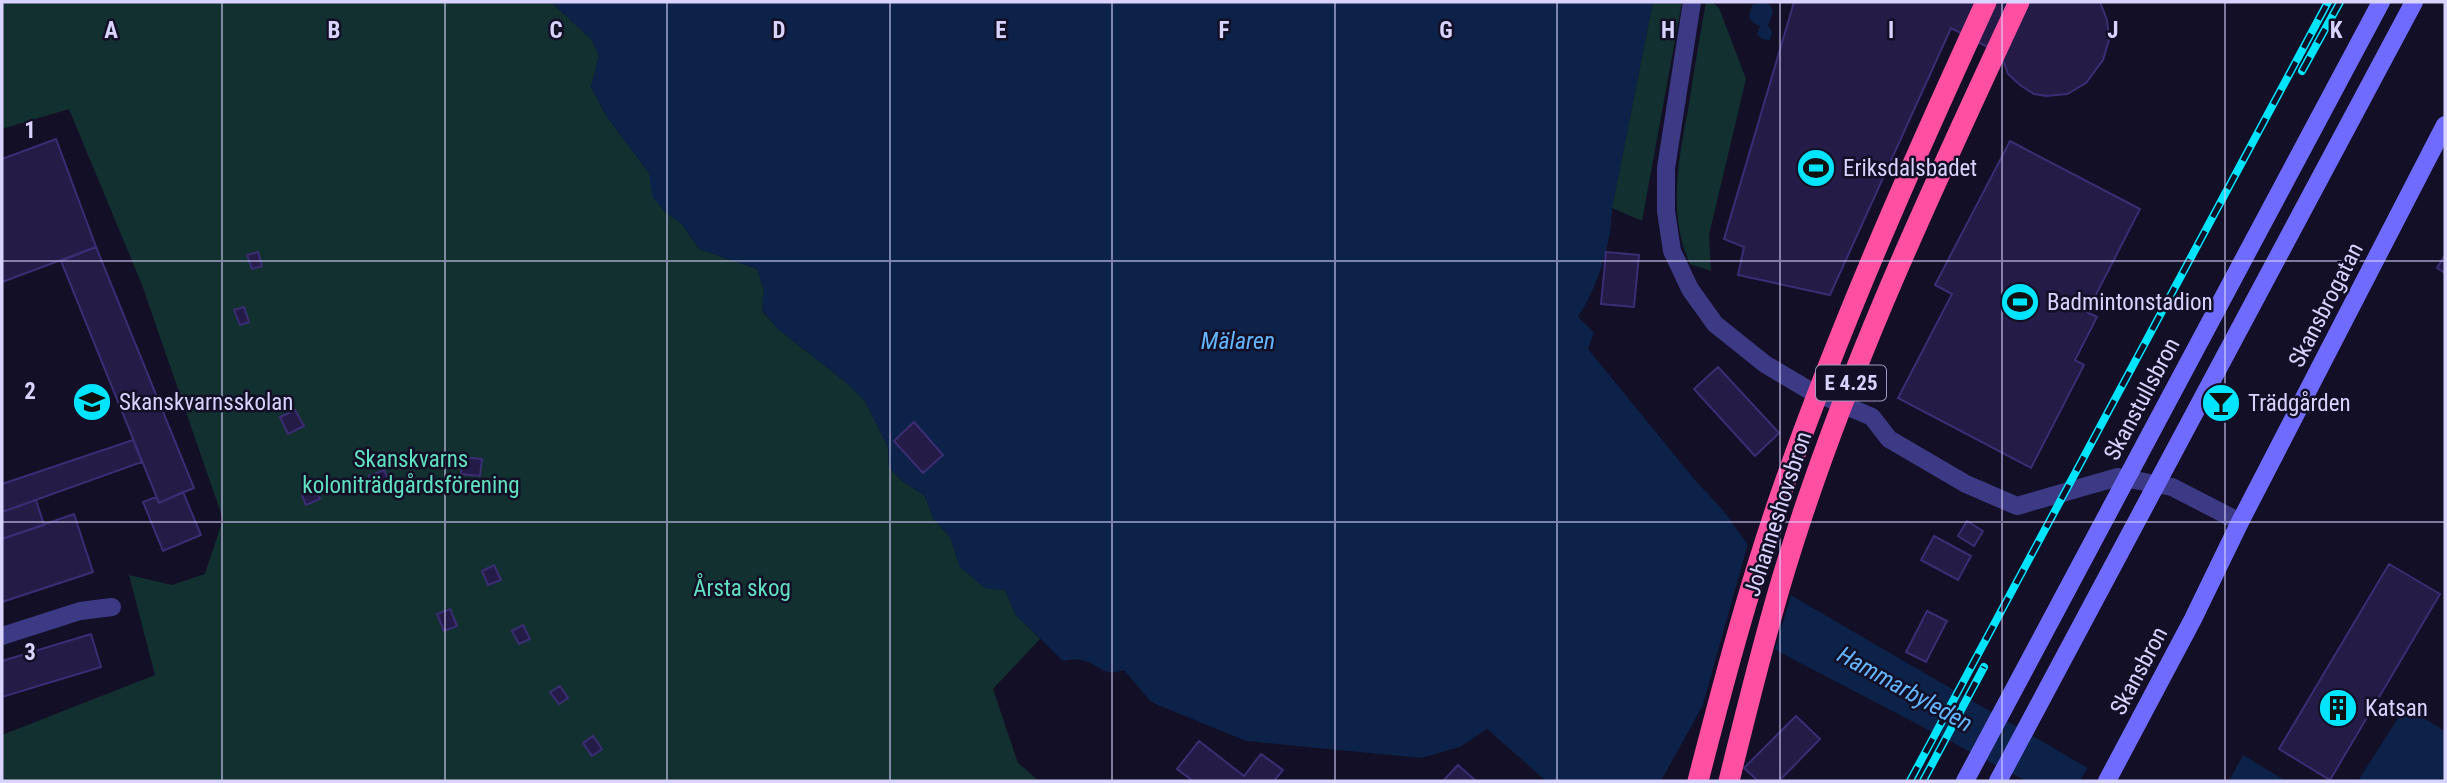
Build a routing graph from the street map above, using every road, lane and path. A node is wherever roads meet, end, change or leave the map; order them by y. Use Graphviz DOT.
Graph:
graph roads {
  1 [pos="1692,2"];
  2 [pos="1986,2"];
  3 [pos="2019,2"];
  4 [pos="2381,2"];
  5 [pos="2414,2"];
  6 [pos="2445,125"];
  7 [pos="2241,522"];
  8 [pos="2210,582"];
  9 [pos="112,607"];
  10 [pos="2,636"];
  11 [pos="1698,781"];
  12 [pos="1728,781"];
  13 [pos="1965,781"];
  14 [pos="1998,781"];
  15 [pos="2107,781"];
  1 -- 7 [label="street"];
  2 -- 11 [label="highway, Johanneshovsbron / E 4.25"];
  3 -- 12 [label="highway, Johanneshovsbron / E 4.25"];
  4 -- 13 [label="main road, Skanstullsbron"];
  5 -- 14 [label="main road"];
  6 -- 7 [label="main road, Skansbrogatan"];
  7 -- 8 [label="main road, Skansbrogatan"];
  8 -- 15 [label="main road, Skansbron"];
  9 -- 10 [label="street"];
}
